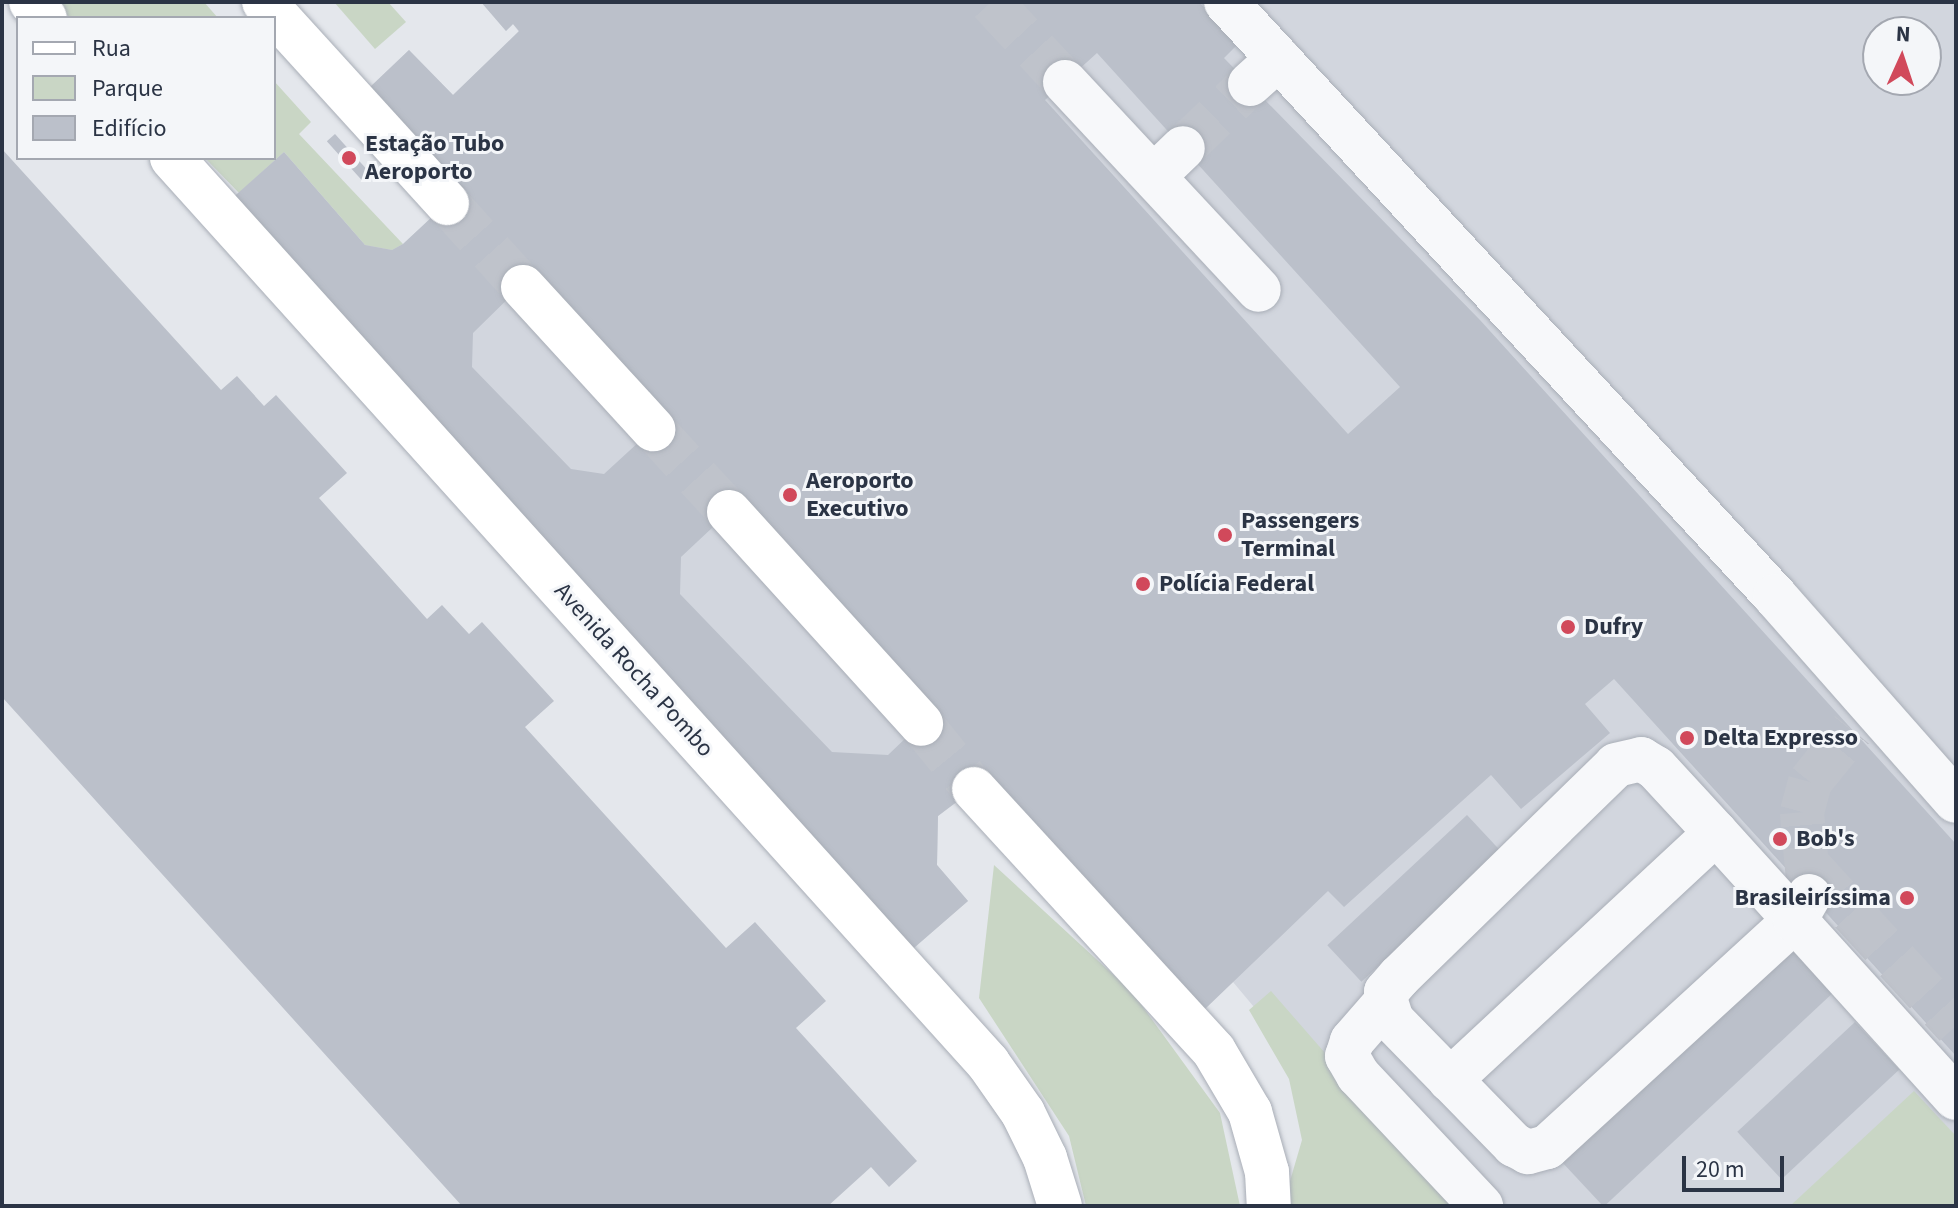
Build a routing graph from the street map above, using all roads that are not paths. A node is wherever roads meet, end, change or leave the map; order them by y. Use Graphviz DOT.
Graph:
graph roads {
  1 [pos="264,2"];
  2 [pos="1226,2"];
  3 [pos="1065,82"];
  4 [pos="174,160"];
  5 [pos="447,203"];
  6 [pos="523,287"];
  7 [pos="1259,290"];
  8 [pos="653,429"];
  9 [pos="729,512"];
  10 [pos="921,724"];
  11 [pos="974,789"];
  12 [pos="1956,801"];
  13 [pos="1716,833"];
  14 [pos="1802,908"];
  15 [pos="1386,1002"];
  16 [pos="1450,1080"];
  17 [pos="1956,1098"];
  18 [pos="1060,1206"];
  19 [pos="1269,1206"];
  20 [pos="1481,1206"];
  1 -- 5 [label="main road"];
  2 -- 12 [label="lane"];
  3 -- 7 [label="lane"];
  4 -- 18 [label="main road, Avenida Rocha Pombo"];
  6 -- 8 [label="main road"];
  9 -- 10 [label="main road"];
  11 -- 19 [label="main road"];
  13 -- 14 [label="lane"];
  13 -- 15 [label="lane"];
  13 -- 16 [label="lane"];
  14 -- 16 [label="lane"];
  14 -- 17 [label="lane"];
  15 -- 16 [label="lane"];
  15 -- 20 [label="lane"];
}
